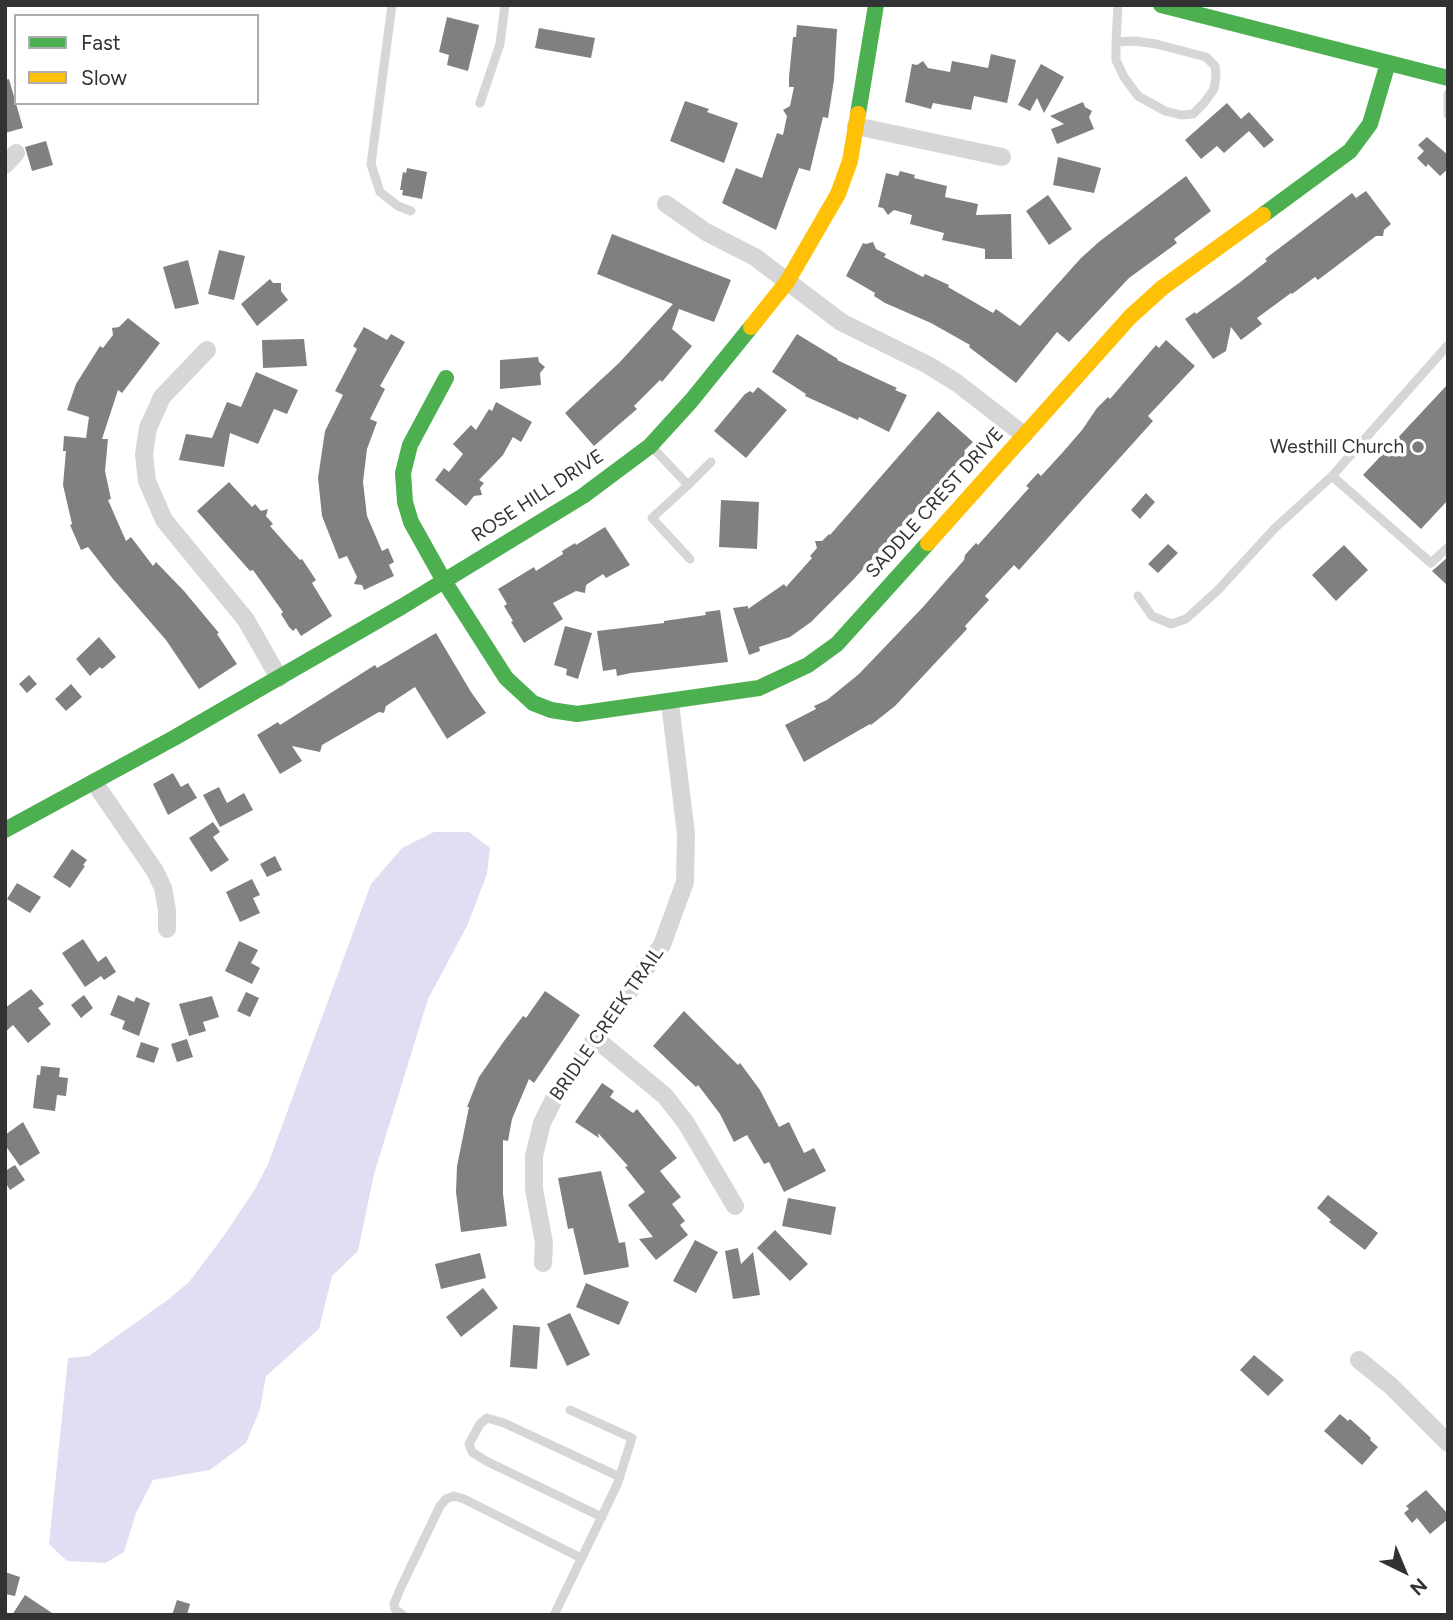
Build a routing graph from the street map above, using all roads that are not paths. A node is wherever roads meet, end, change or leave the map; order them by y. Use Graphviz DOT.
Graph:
graph roads {
  1 [pos="393,5"];
  2 [pos="505,5"];
  3 [pos="876,5"];
  4 [pos="1118,5"];
  5 [pos="1161,5"];
  6 [pos="1116,42"];
  7 [pos="1388,63"];
  8 [pos="1448,78"];
  9 [pos="1448,94"];
  10 [pos="481,103"];
  11 [pos="1448,115"];
  12 [pos="856,126"];
  13 [pos="1002,157"];
  14 [pos="666,204"];
  15 [pos="411,211"];
  16 [pos="787,282"];
  17 [pos="1448,345"];
  18 [pos="207,351"];
  19 [pos="446,378"];
  20 [pos="1024,435"];
  21 [pos="650,446"];
  22 [pos="711,462"];
  23 [pos="1332,476"];
  24 [pos="688,485"];
  25 [pos="1448,547"];
  26 [pos="690,559"];
  27 [pos="444,581"];
  28 [pos="1138,596"];
  29 [pos="279,678"];
  30 [pos="670,703"];
  31 [pos="94,782"];
  32 [pos="5,830"];
  33 [pos="167,929"];
  34 [pos="596,1039"];
  35 [pos="735,1206"];
  36 [pos="543,1263"];
  37 [pos="1359,1360"];
  38 [pos="570,1410"];
  39 [pos="1448,1443"];
  40 [pos="620,1477"];
  41 [pos="602,1517"];
  42 [pos="582,1558"];
  43 [pos="403,1615"];
  44 [pos="554,1615"];
  1 -- 15 [label="lane"];
  2 -- 10 [label="lane"];
  3 -- 12 [label="street, ROSE HILL DRIVE"];
  4 -- 6 [label="lane"];
  5 -- 7 [label="street"];
  6 -- 6 [label="lane"];
  7 -- 8 [label="street"];
  7 -- 20 [label="street, SADDLE CREST DRIVE"];
  9 -- 11 [label="lane"];
  12 -- 13 [label="street"];
  12 -- 16 [label="street, ROSE HILL DRIVE"];
  14 -- 16 [label="street"];
  16 -- 20 [label="street"];
  16 -- 21 [label="street, ROSE HILL DRIVE"];
  17 -- 23 [label="lane"];
  18 -- 29 [label="street"];
  19 -- 27 [label="street, SADDLE CREST DRIVE"];
  20 -- 30 [label="street, SADDLE CREST DRIVE"];
  21 -- 24 [label="lane"];
  21 -- 27 [label="street, ROSE HILL DRIVE"];
  22 -- 24 [label="lane"];
  23 -- 25 [label="lane"];
  23 -- 28 [label="lane"];
  24 -- 26 [label="lane"];
  27 -- 29 [label="street, ROSE HILL DRIVE"];
  27 -- 30 [label="street, SADDLE CREST DRIVE"];
  29 -- 31 [label="street, ROSE HILL DRIVE"];
  30 -- 34 [label="street, BRIDLE CREEK TRAIL"];
  31 -- 32 [label="street, ROSE HILL DRIVE"];
  31 -- 33 [label="street"];
  34 -- 35 [label="street"];
  34 -- 36 [label="street, BRIDLE CREEK TRAIL"];
  37 -- 39 [label="street"];
  38 -- 40 [label="lane"];
  40 -- 41 [label="lane"];
  40 -- 41 [label="lane"];
  41 -- 42 [label="lane"];
  42 -- 43 [label="lane"];
  42 -- 44 [label="lane"];
}
